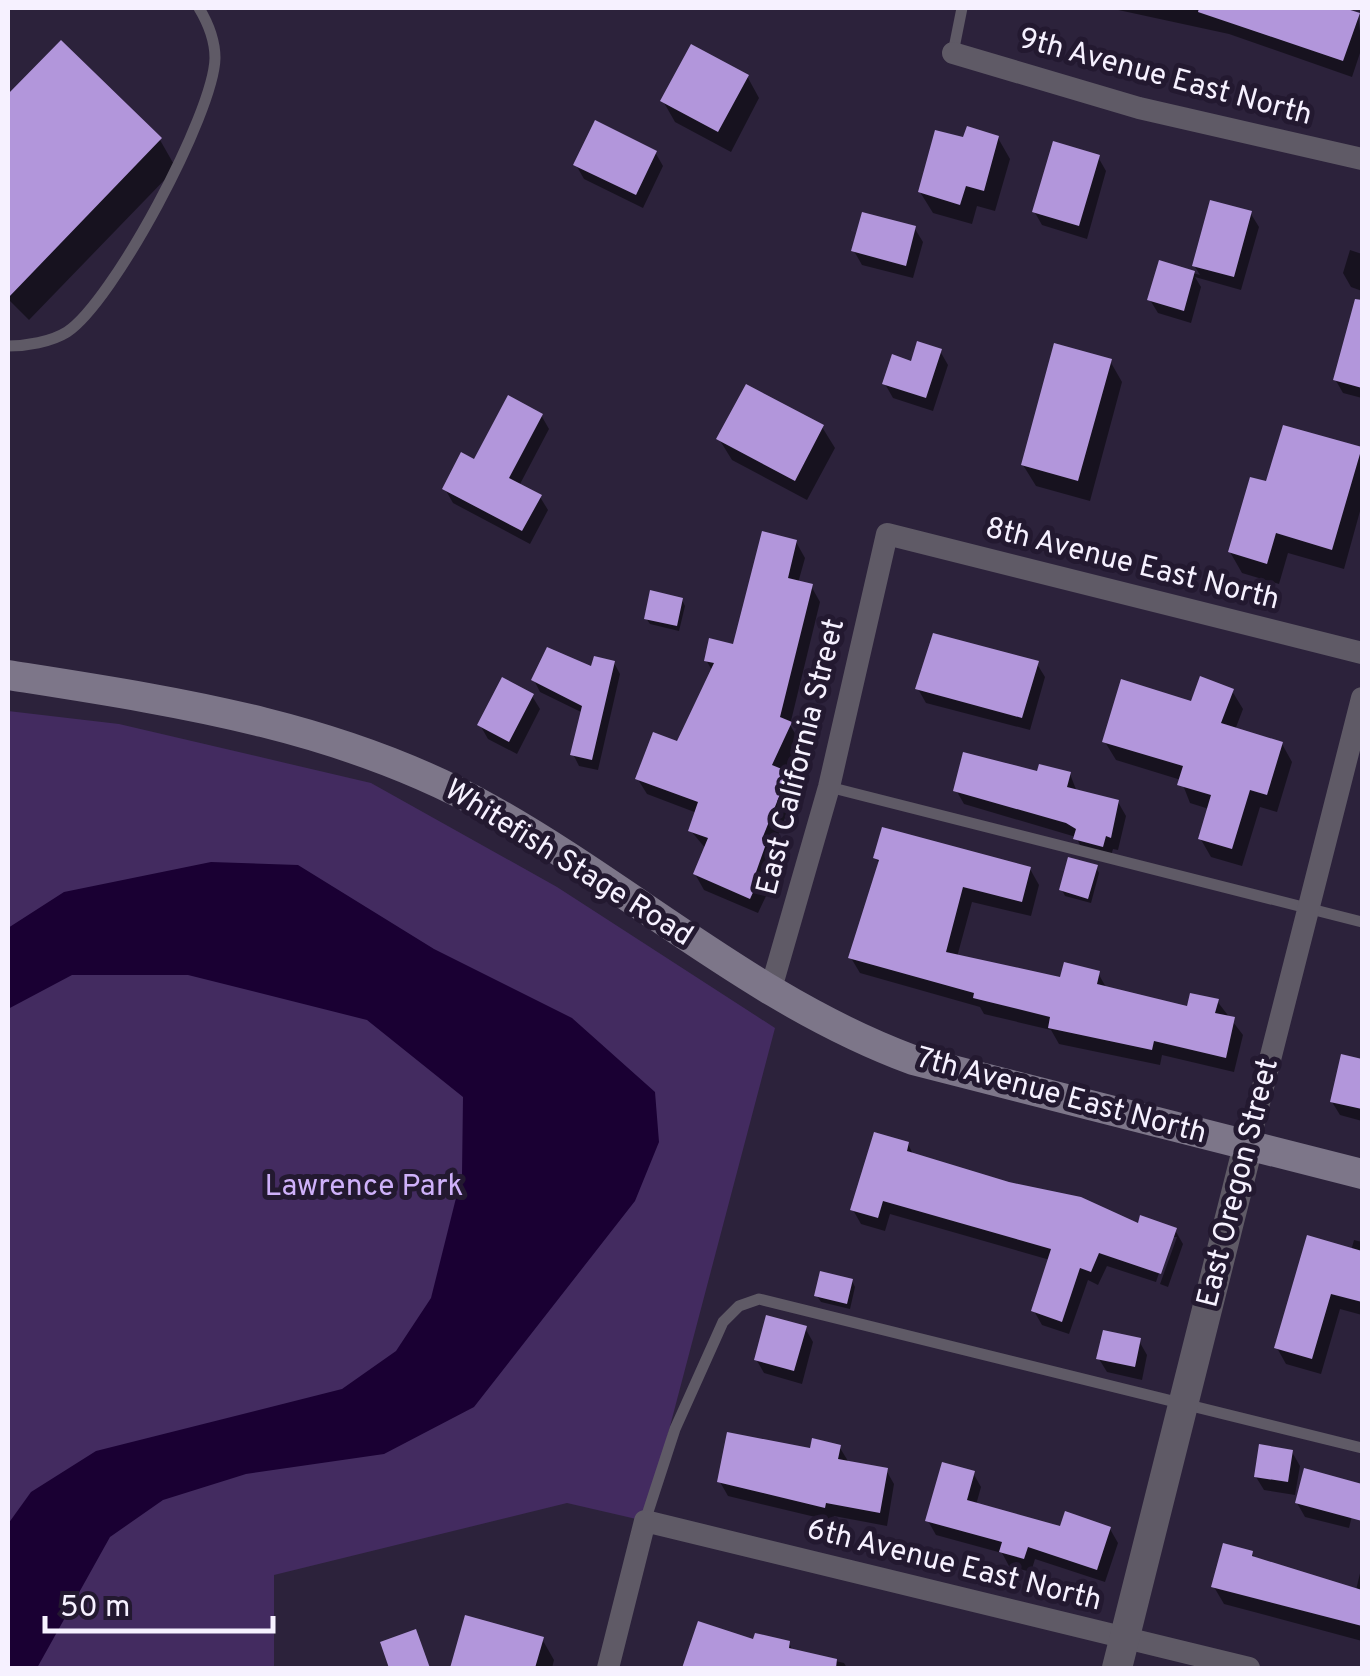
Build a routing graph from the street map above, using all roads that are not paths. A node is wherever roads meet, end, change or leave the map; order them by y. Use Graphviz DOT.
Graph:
graph roads {
  1 [pos="199,8"];
  2 [pos="962,8"];
  3 [pos="953,52"];
  4 [pos="1362,159"];
  5 [pos="8,346"];
  6 [pos="887,534"];
  7 [pos="1362,653"];
  8 [pos="8,675"];
  9 [pos="1362,698"];
  10 [pos="829,787"];
  11 [pos="1308,908"];
  12 [pos="1362,922"];
  13 [pos="770,992"];
  14 [pos="1248,1146"];
  15 [pos="1362,1174"];
  16 [pos="1184,1402"];
  17 [pos="1362,1448"];
  18 [pos="645,1521"];
  19 [pos="1125,1638"];
  20 [pos="608,1668"];
  21 [pos="1118,1668"];
  22 [pos="1249,1668"];
  1 -- 5 [label="lane"];
  2 -- 3 [label="lane"];
  3 -- 4 [label="street, 9th Avenue East North"];
  6 -- 7 [label="street, 8th Avenue East North"];
  6 -- 10 [label="street, East California Street"];
  8 -- 13 [label="main road, Whitefish Stage Road"];
  9 -- 11 [label="street, East Oregon Street"];
  10 -- 11 [label="lane"];
  10 -- 13 [label="street, East California Street"];
  11 -- 12 [label="lane"];
  11 -- 14 [label="street, East Oregon Street"];
  13 -- 14 [label="main road, 7th Avenue East North"];
  14 -- 15 [label="main road, 7th Avenue East North"];
  14 -- 16 [label="street, East Oregon Street"];
  16 -- 17 [label="lane"];
  16 -- 18 [label="lane"];
  16 -- 19 [label="street, East Oregon Street"];
  18 -- 19 [label="street, 6th Avenue East North"];
  18 -- 20 [label="street"];
  19 -- 21 [label="street, East Oregon Street"];
  19 -- 22 [label="street, 6th Avenue East North"];
}
